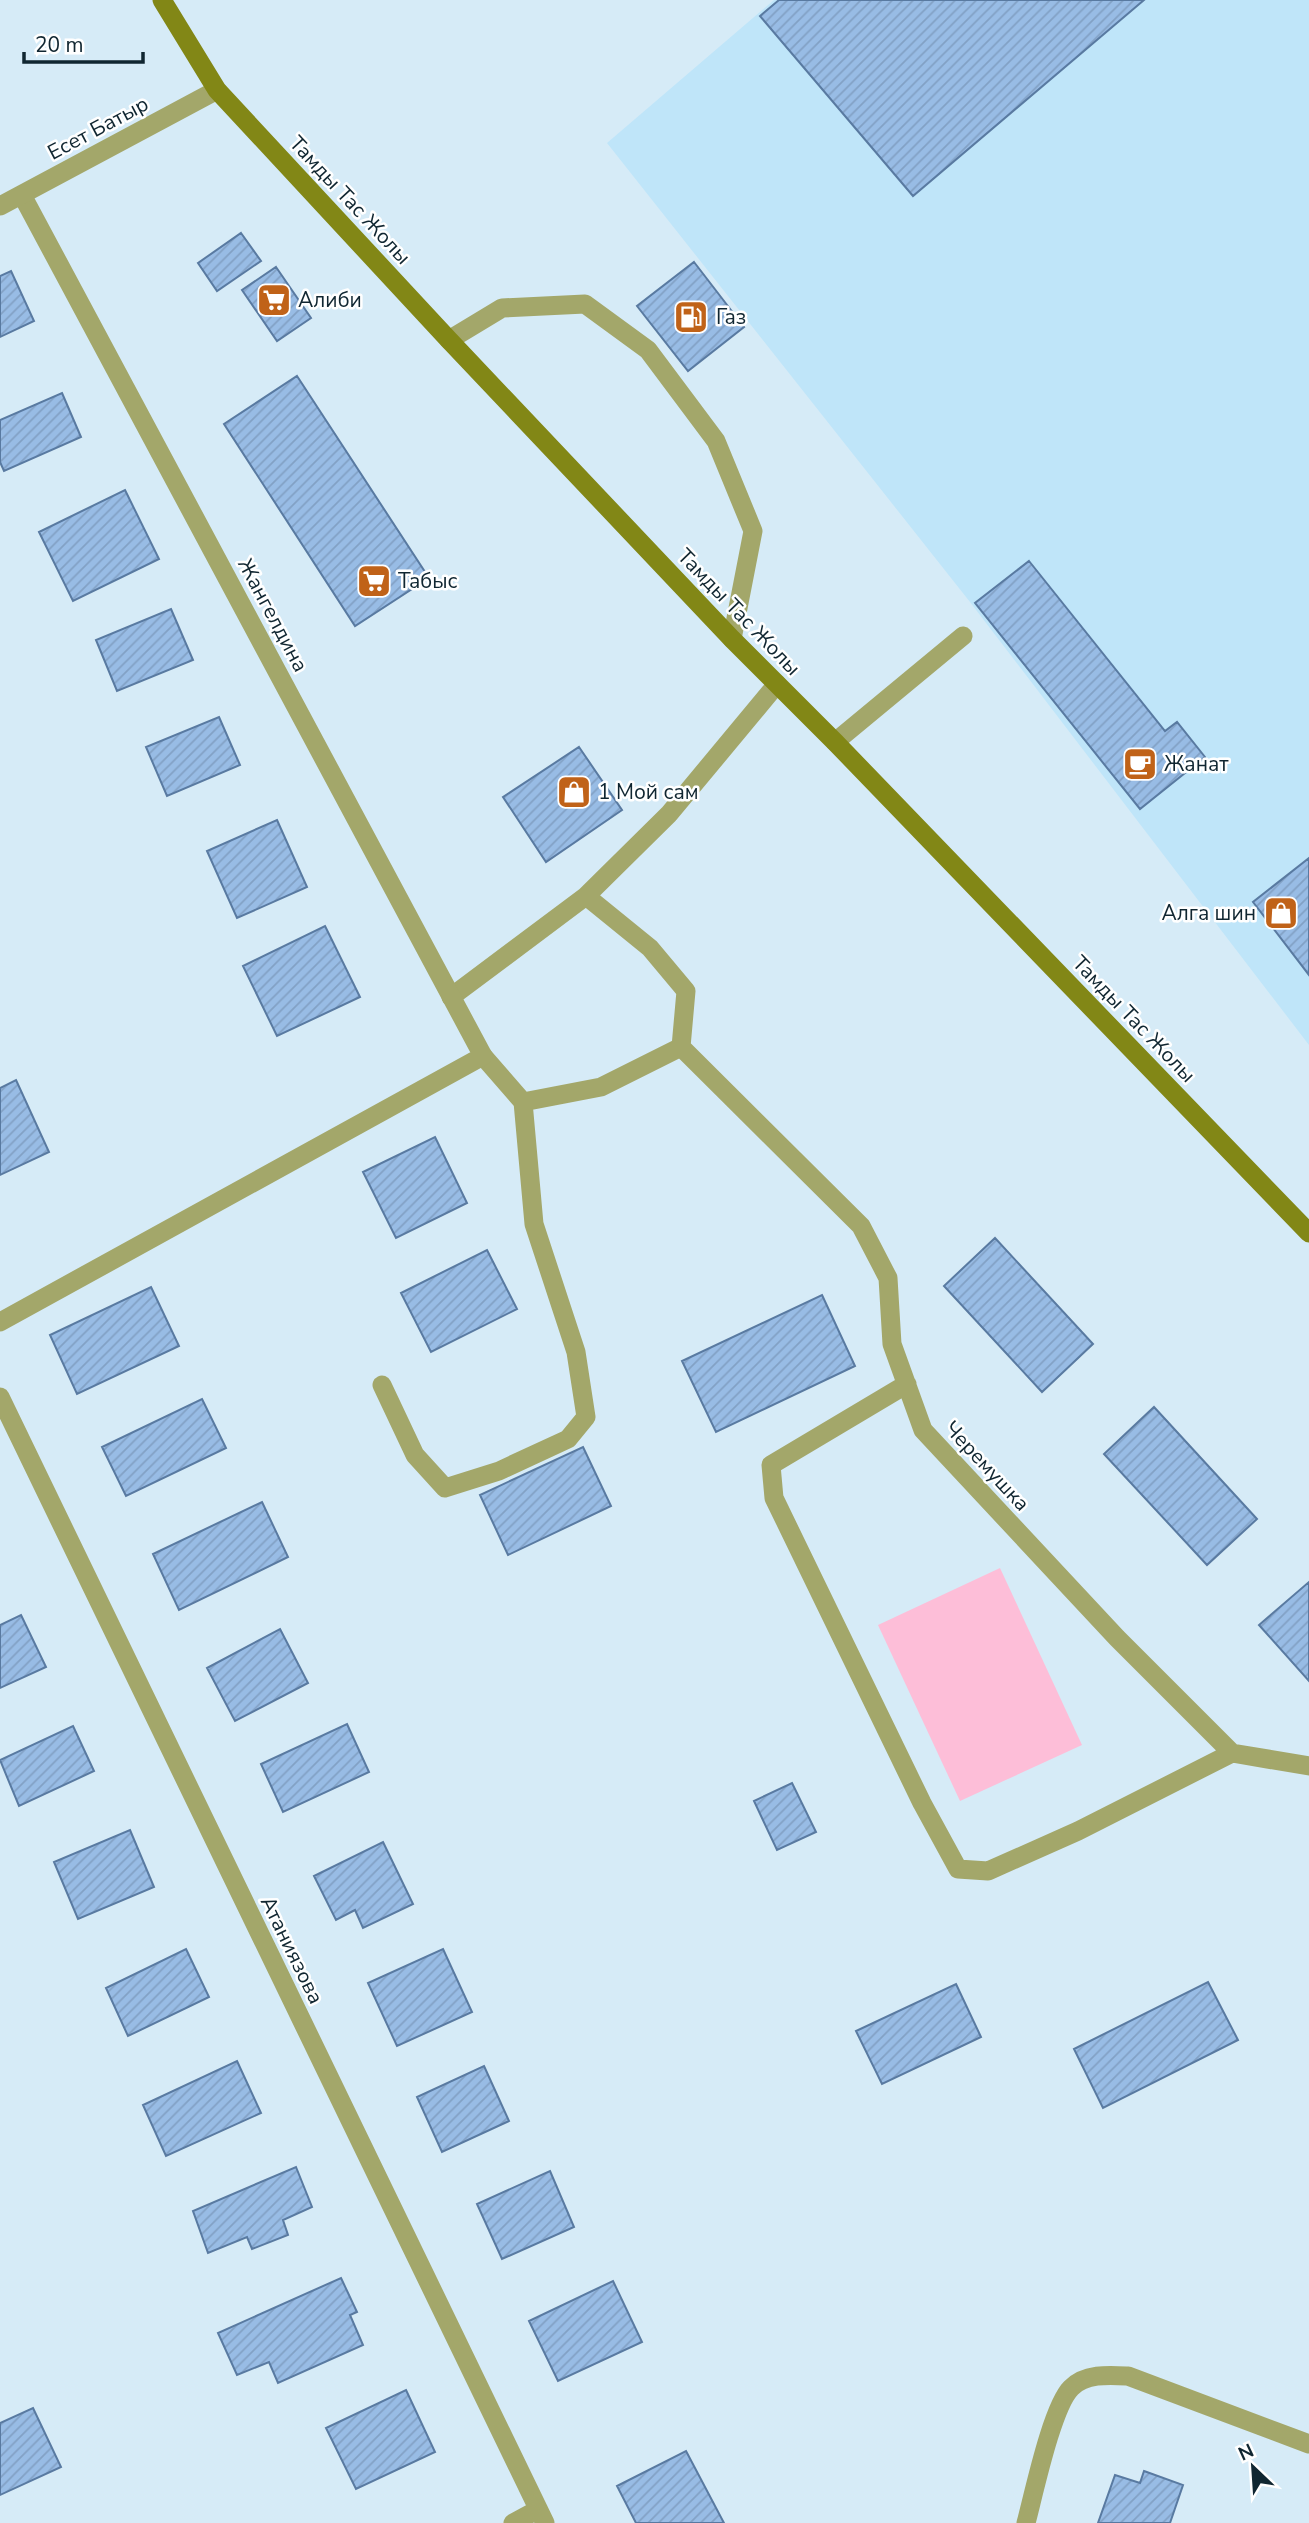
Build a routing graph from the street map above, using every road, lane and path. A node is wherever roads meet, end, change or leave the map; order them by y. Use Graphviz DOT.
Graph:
graph roads {
  1 [pos="162,0"];
  2 [pos="217,90"];
  3 [pos="22,195"];
  4 [pos="0,206"];
  5 [pos="449,340"];
  6 [pos="963,636"];
  7 [pos="732,639"];
  8 [pos="777,684"];
  9 [pos="835,742"];
  10 [pos="586,896"];
  11 [pos="451,997"];
  12 [pos="681,1046"];
  13 [pos="483,1056"];
  14 [pos="523,1102"];
  15 [pos="1309,1233"];
  16 [pos="0,1322"];
  17 [pos="906,1384"];
  18 [pos="382,1385"];
  19 [pos="0,1396"];
  20 [pos="1232,1754"];
  21 [pos="1309,1766"];
  22 [pos="1309,2444"];
  23 [pos="541,2517"];
  24 [pos="513,2523"];
  25 [pos="1026,2523"];
  1 -- 2 [label="main road, Тамды Тас Жолы"];
  2 -- 3 [label="street, Есет Батыр"];
  2 -- 5 [label="main road, Тамды Тас Жолы"];
  3 -- 4 [label="street, Есет Батыр"];
  3 -- 11 [label="street, Жангелдина"];
  5 -- 7 [label="main road, Тамды Тас Жолы"];
  5 -- 7 [label="street"];
  6 -- 9 [label="street"];
  7 -- 8 [label="main road, Тамды Тас Жолы"];
  8 -- 9 [label="main road, Тамды Тас Жолы"];
  8 -- 10 [label="street"];
  9 -- 15 [label="main road, Тамды Тас Жолы"];
  10 -- 11 [label="street"];
  10 -- 12 [label="street"];
  11 -- 13 [label="street, Жангелдина"];
  12 -- 14 [label="street"];
  12 -- 17 [label="street, Черемушка"];
  13 -- 14 [label="street"];
  13 -- 16 [label="street"];
  14 -- 18 [label="street"];
  17 -- 20 [label="street, Черемушка"];
  17 -- 20 [label="street"];
  19 -- 23 [label="street, Атаниязова"];
  20 -- 21 [label="street"];
  22 -- 25 [label="street"];
  23 -- 24 [label="street"];
}
